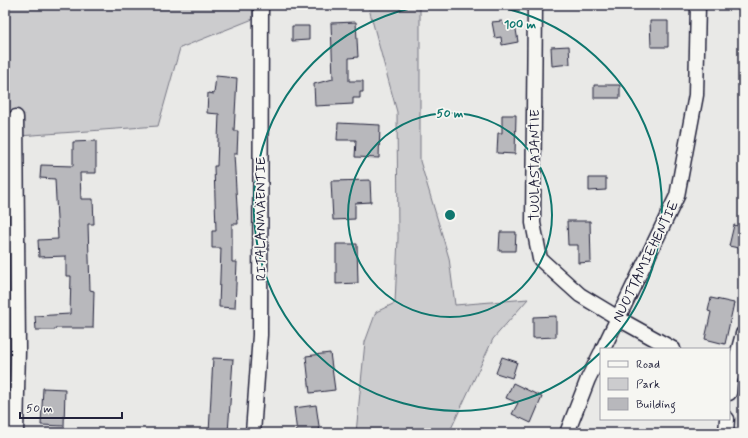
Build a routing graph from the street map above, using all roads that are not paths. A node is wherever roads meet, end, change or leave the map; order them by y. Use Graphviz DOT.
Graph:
graph roads {
  1 [pos="261,5"];
  2 [pos="535,5"];
  3 [pos="698,5"];
  4 [pos="16,117"];
  5 [pos="618,318"];
  6 [pos="743,334"];
  7 [pos="603,348"];
  8 [pos="671,348"];
  9 [pos="600,355"];
  10 [pos="730,381"];
  11 [pos="727,420"];
  12 [pos="16,433"];
  13 [pos="253,433"];
  14 [pos="567,433"];
  15 [pos="726,433"];
  1 -- 13 [label="street, RITALANMÄENTIE"];
  2 -- 5 [label="street, TUULASTAJANTIE"];
  3 -- 5 [label="street, NUOTTAMIEHENTIE"];
  4 -- 12 [label="street"];
  5 -- 7 [label="street, NUOTTAMIEHENTIE"];
  5 -- 8 [label="street, TUULASTAJANTIE"];
  6 -- 10 [label="street"];
  9 -- 14 [label="street"];
  11 -- 15 [label="street"];
}
